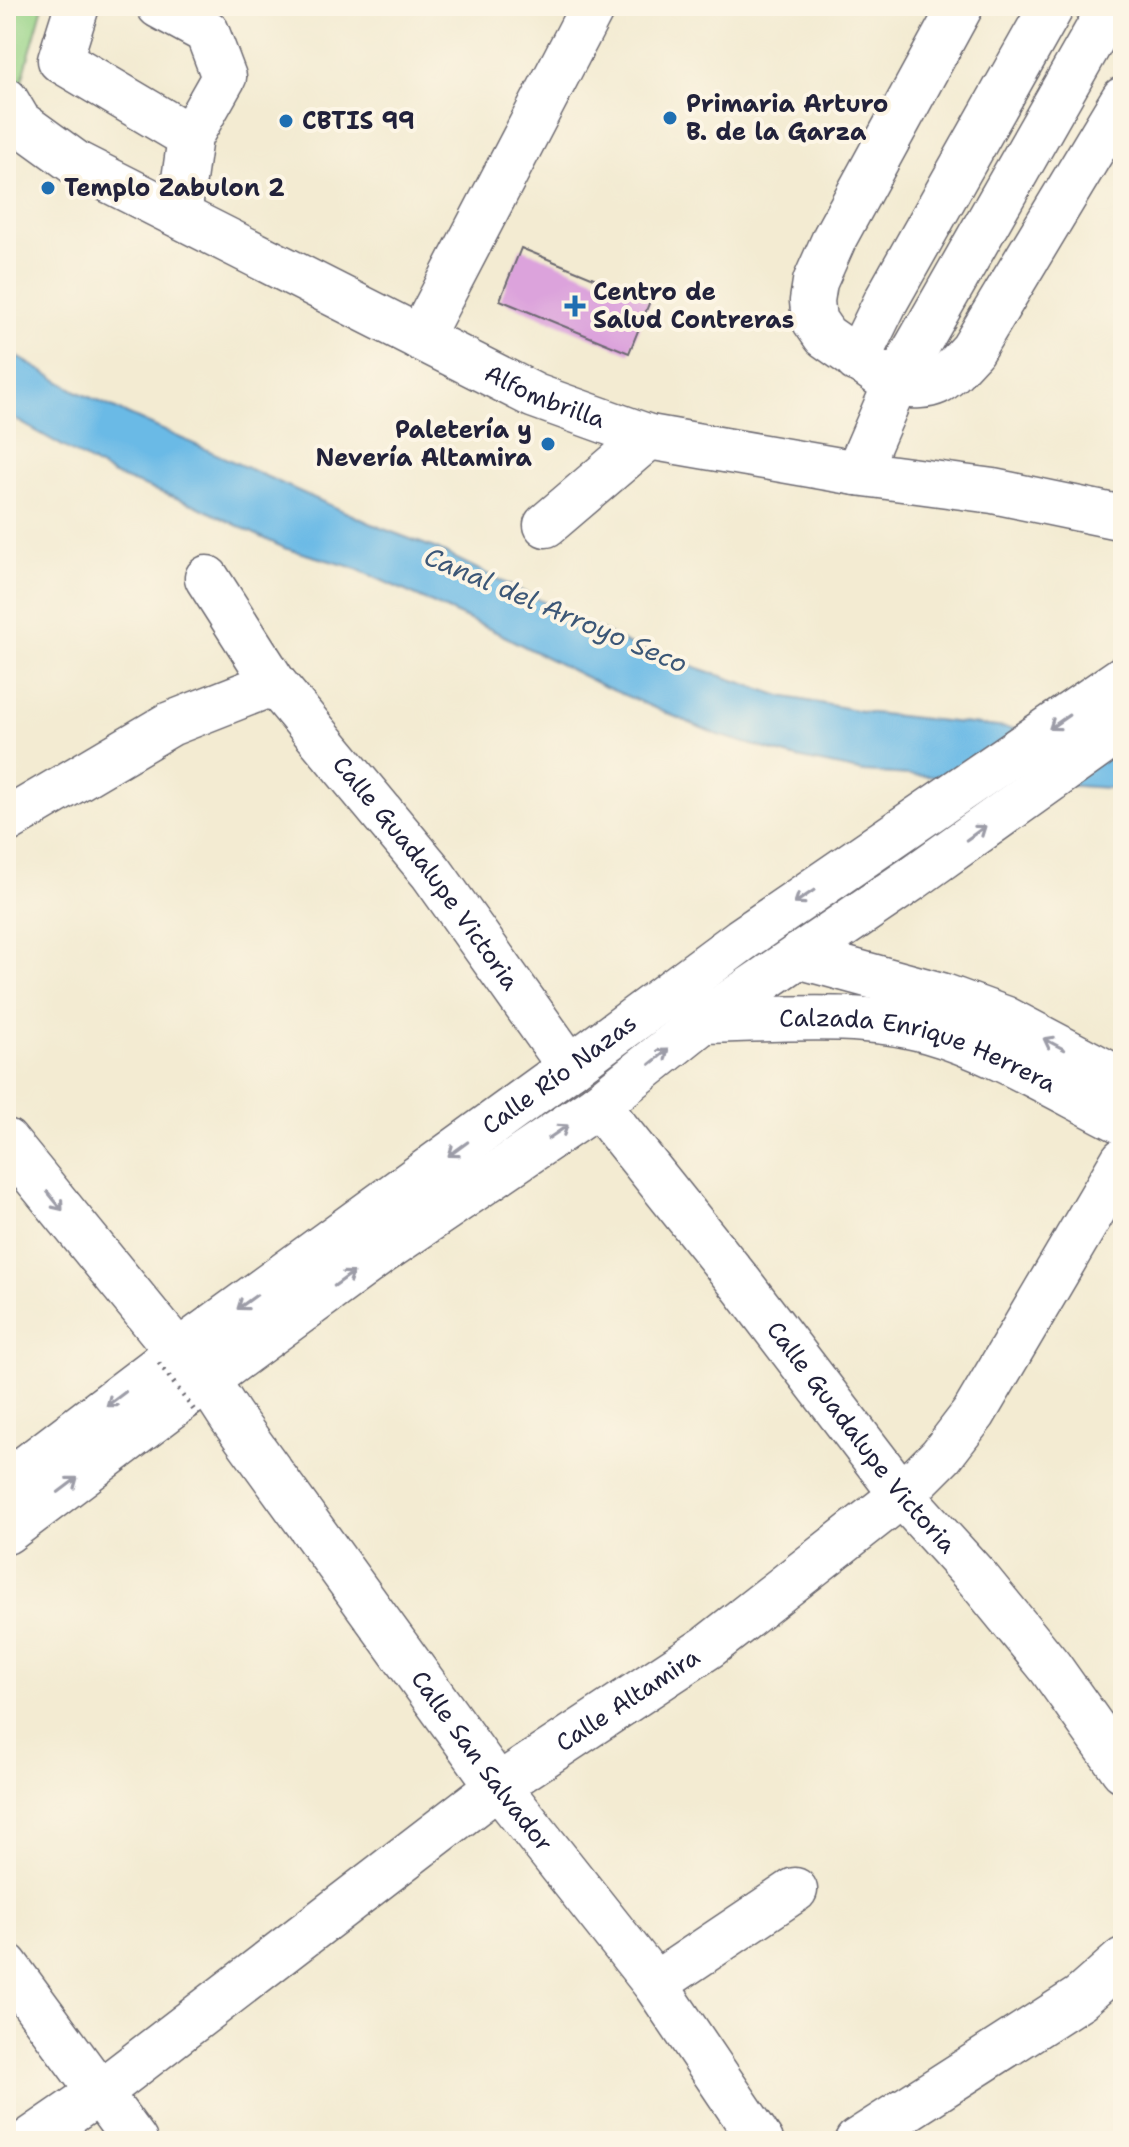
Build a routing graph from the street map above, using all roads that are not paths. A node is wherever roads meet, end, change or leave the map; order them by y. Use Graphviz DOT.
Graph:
graph roads {
  1 [pos="77,6"];
  2 [pos="159,6"];
  3 [pos="593,6"];
  4 [pos="961,6"];
  5 [pos="1052,6"];
  6 [pos="1111,6"];
  7 [pos="1123,99"];
  8 [pos="10,119"];
  9 [pos="190,137"];
  10 [pos="179,215"];
  11 [pos="420,338"];
  12 [pos="857,360"];
  13 [pos="895,385"];
  14 [pos="649,437"];
  15 [pos="857,473"];
  16 [pos="1123,518"];
  17 [pos="546,525"];
  18 [pos="207,578"];
  19 [pos="1123,678"];
  20 [pos="274,683"];
  21 [pos="1123,728"];
  22 [pos="6,821"];
  23 [pos="798,956"];
  24 [pos="703,1021"];
  25 [pos="570,1067"];
  26 [pos="1123,1081"];
  27 [pos="598,1105"];
  28 [pos="1123,1122"];
  29 [pos="6,1141"];
  30 [pos="1123,1160"];
  31 [pos="186,1378"];
  32 [pos="6,1483"];
  33 [pos="902,1495"];
  34 [pos="6,1532"];
  35 [pos="1123,1770"];
  36 [pos="498,1786"];
  37 [pos="795,1890"];
  38 [pos="1123,1960"];
  39 [pos="6,1965"];
  40 [pos="655,1984"];
  41 [pos="100,2092"];
  42 [pos="29,2141"];
  43 [pos="135,2141"];
  44 [pos="761,2141"];
  45 [pos="857,2141"];
  1 -- 9 [label="street"];
  2 -- 9 [label="street"];
  3 -- 11 [label="street"];
  4 -- 12 [label="street"];
  5 -- 12 [label="street"];
  6 -- 13 [label="street"];
  7 -- 13 [label="street"];
  8 -- 10 [label="street, Alfombrilla"];
  9 -- 10 [label="street"];
  10 -- 11 [label="street, Alfombrilla"];
  11 -- 14 [label="street, Alfombrilla"];
  12 -- 13 [label="street"];
  13 -- 15 [label="street"];
  14 -- 15 [label="street, Alfombrilla"];
  14 -- 17 [label="street"];
  15 -- 16 [label="street, Alfombrilla"];
  18 -- 20 [label="street, Calle Guadalupe Victoria"];
  19 -- 25 [label="street, Calle Río Nazas, one-way"];
  20 -- 22 [label="street"];
  20 -- 25 [label="street, Calle Guadalupe Victoria"];
  23 -- 21 [label="street, Calle Río Nazas, one-way"];
  23 -- 24 [label="street, Calle Río Nazas"];
  26 -- 23 [label="street, Calzada Enrique Herrera, one-way"];
  27 -- 24 [label="street, Calle Río Nazas, one-way"];
  24 -- 28 [label="street, Calzada Enrique Herrera"];
  25 -- 31 [label="street, Calle Río Nazas, one-way"];
  31 -- 27 [label="street, Calle Río Nazas, one-way"];
  27 -- 33 [label="street, Calle Guadalupe Victoria"];
  29 -- 31 [label="street, Calle San Salvador, one-way"];
  30 -- 33 [label="street, Calle Altamira"];
  31 -- 32 [label="street, Calle Río Nazas, one-way"];
  34 -- 31 [label="street, Calle Río Nazas, one-way"];
  31 -- 36 [label="street, Calle San Salvador"];
  33 -- 35 [label="street, Calle Guadalupe Victoria"];
  33 -- 36 [label="street, Calle Altamira"];
  36 -- 40 [label="street, Calle San Salvador"];
  36 -- 41 [label="street, Calle Altamira"];
  37 -- 40 [label="street"];
  38 -- 45 [label="street"];
  39 -- 41 [label="street"];
  40 -- 44 [label="street, Calle San Salvador"];
  41 -- 42 [label="street, Calle Altamira"];
  41 -- 43 [label="street"];
}
